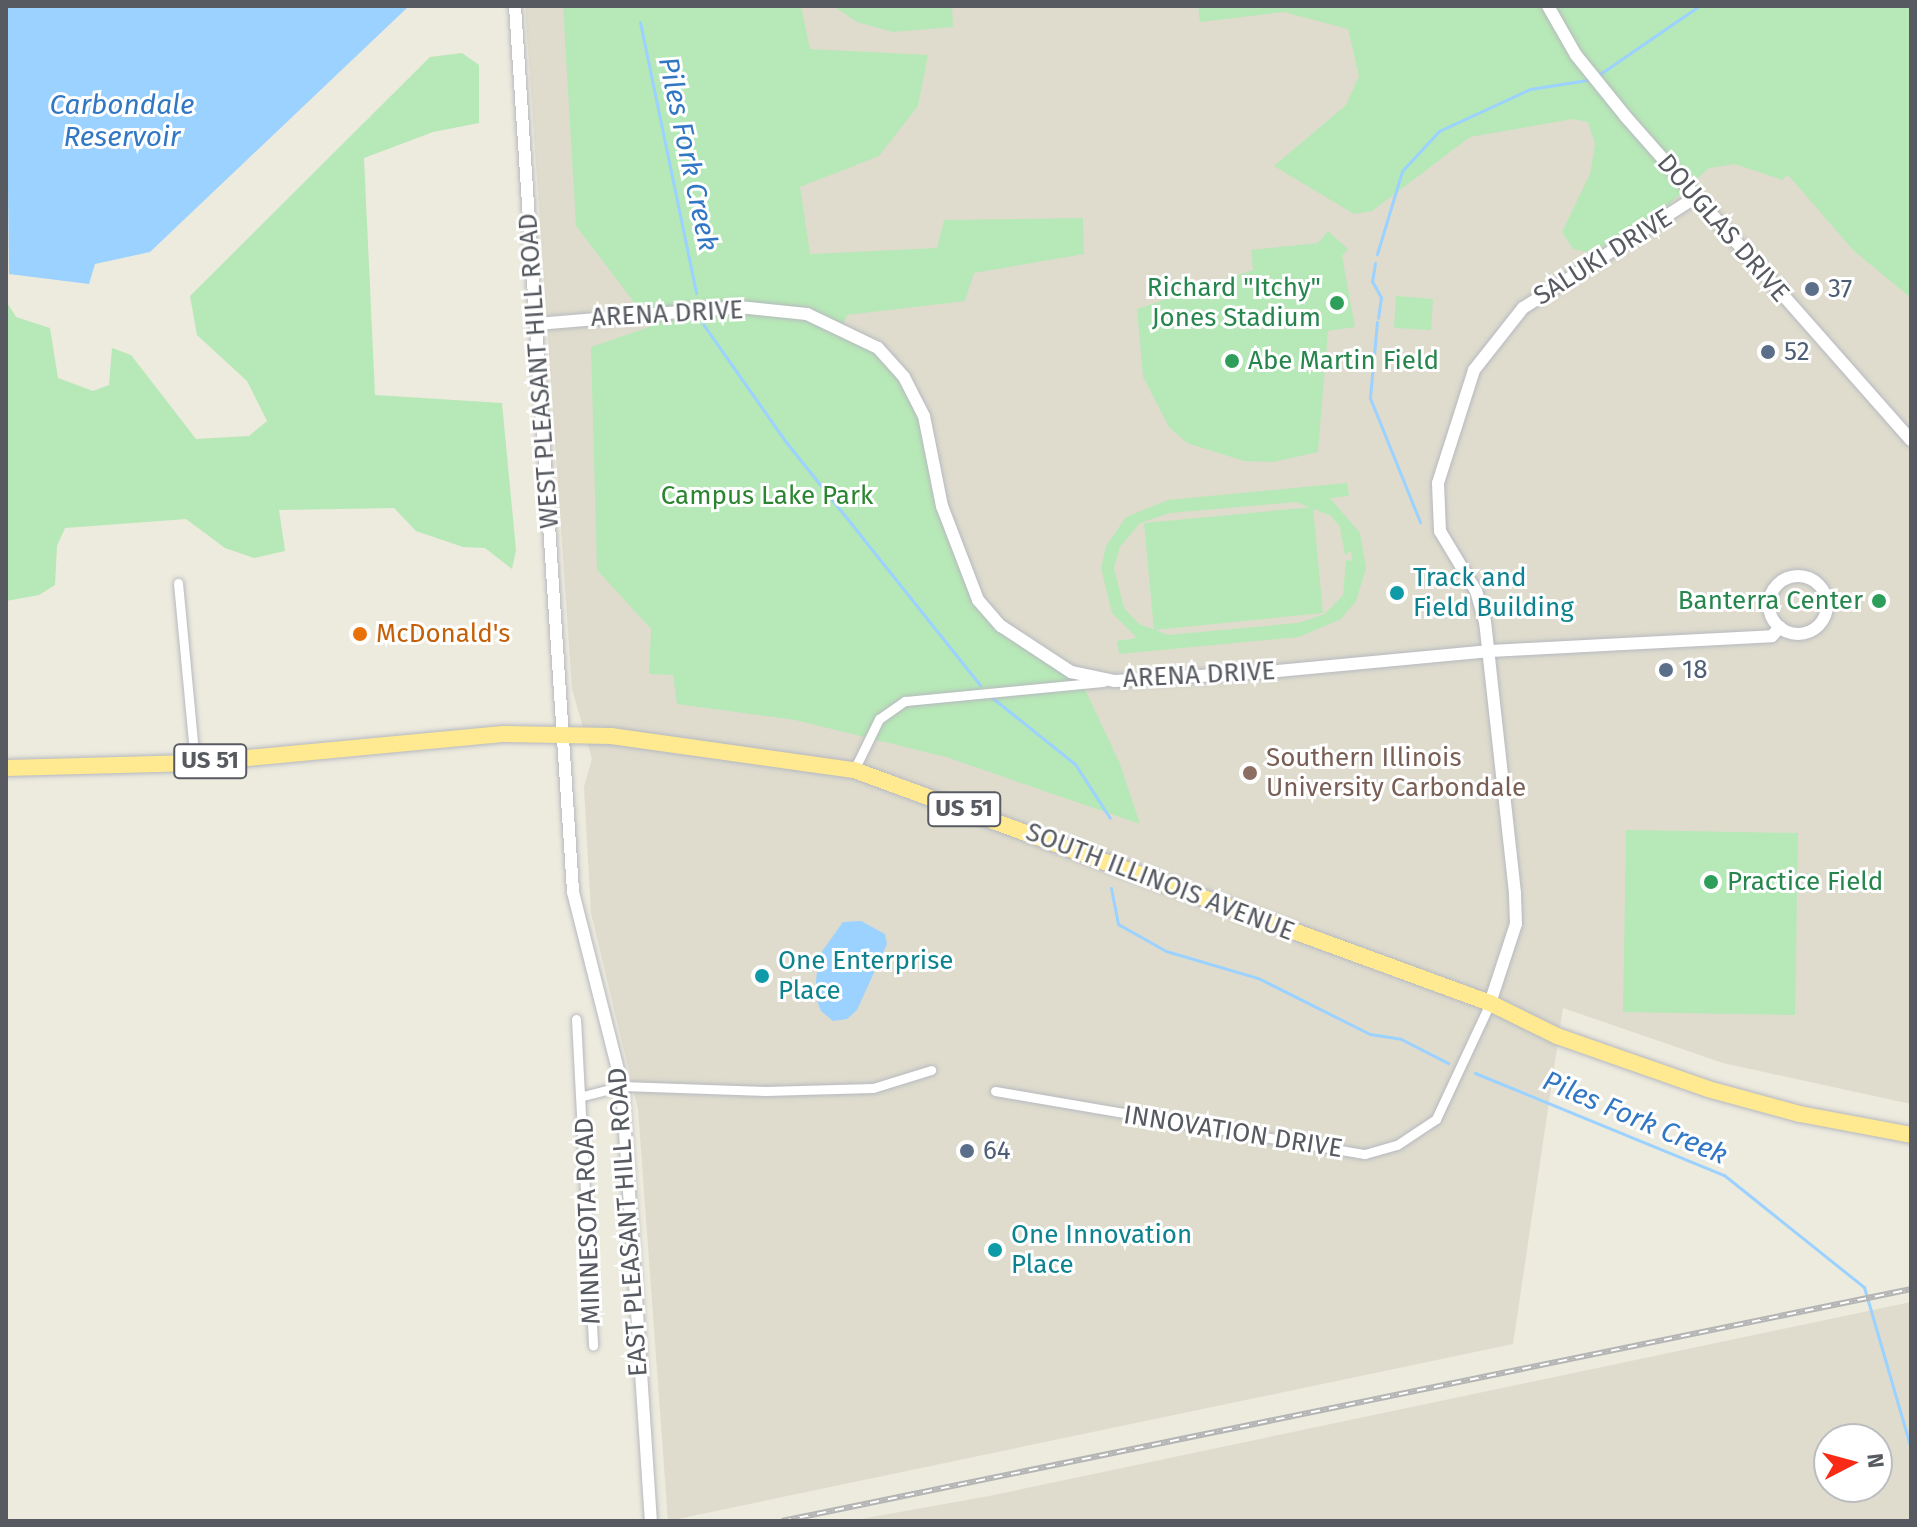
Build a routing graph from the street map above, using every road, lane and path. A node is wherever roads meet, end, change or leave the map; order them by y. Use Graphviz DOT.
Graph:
graph roads {
  1 [pos="515,6"];
  2 [pos="1548,6"];
  3 [pos="1696,197"];
  4 [pos="537,324"];
  5 [pos="1911,440"];
  6 [pos="178,583"];
  7 [pos="1780,627"];
  8 [pos="1490,651"];
  9 [pos="1115,681"];
  10 [pos="561,736"];
  11 [pos="195,763"];
  12 [pos="6,768"];
  13 [pos="854,770"];
  14 [pos="1490,1003"];
  15 [pos="576,1019"];
  16 [pos="931,1070"];
  17 [pos="622,1086"];
  18 [pos="995,1091"];
  19 [pos="583,1096"];
  20 [pos="1911,1135"];
  21 [pos="593,1346"];
  22 [pos="650,1516"];
  1 -- 4 [label="street, WEST PLEASANT HILL ROAD"];
  2 -- 3 [label="street, DOUGLAS DRIVE"];
  3 -- 5 [label="street, DOUGLAS DRIVE"];
  3 -- 8 [label="street, SALUKI DRIVE"];
  4 -- 9 [label="street, ARENA DRIVE"];
  4 -- 10 [label="street, WEST PLEASANT HILL ROAD"];
  6 -- 11 [label="street"];
  7 -- 7 [label="street, ARENA DRIVE"];
  7 -- 8 [label="street, ARENA DRIVE"];
  8 -- 9 [label="street, ARENA DRIVE"];
  8 -- 14 [label="street, SALUKI DRIVE"];
  9 -- 13 [label="street"];
  10 -- 11 [label="highway, SOUTH ILLINOIS AVENUE / US 51"];
  10 -- 13 [label="highway, SOUTH ILLINOIS AVENUE / US 51"];
  10 -- 17 [label="street, EAST PLEASANT HILL ROAD"];
  11 -- 12 [label="highway, SOUTH ILLINOIS AVENUE / US 51"];
  13 -- 14 [label="highway, SOUTH ILLINOIS AVENUE / US 51"];
  14 -- 18 [label="street, INNOVATION DRIVE"];
  14 -- 20 [label="highway, SOUTH ILLINOIS AVENUE / US 51"];
  15 -- 19 [label="street, MINNESOTA ROAD"];
  16 -- 17 [label="street"];
  17 -- 19 [label="street, MINNESOTA ROAD"];
  17 -- 22 [label="street, EAST PLEASANT HILL ROAD"];
  19 -- 21 [label="street, MINNESOTA ROAD"];
}
